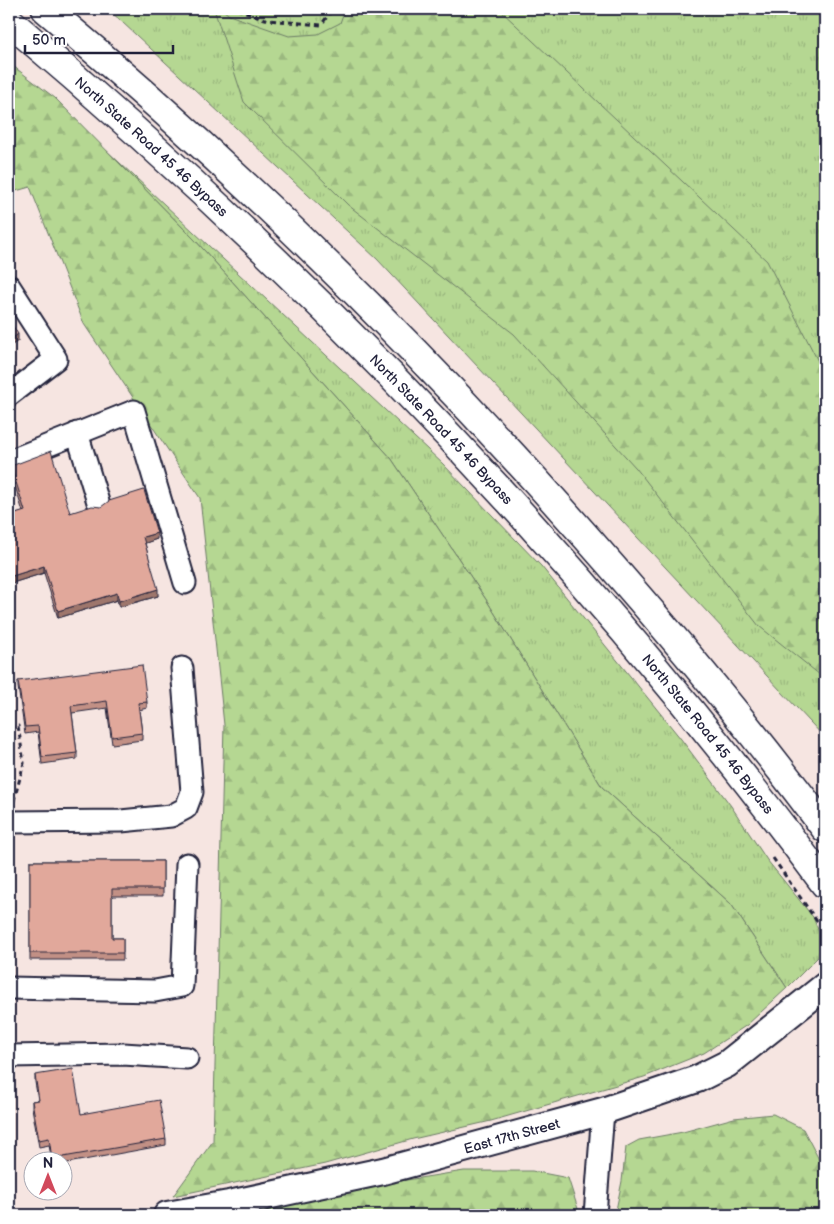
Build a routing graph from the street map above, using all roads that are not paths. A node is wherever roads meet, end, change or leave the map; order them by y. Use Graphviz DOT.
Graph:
graph roads {
  1 [pos="46,9"];
  2 [pos="9,22"];
  3 [pos="9,286"];
  4 [pos="9,395"];
  5 [pos="77,433"];
  6 [pos="9,461"];
  7 [pos="98,502"];
  8 [pos="185,583"];
  9 [pos="182,668"];
  10 [pos="10,822"];
  11 [pos="825,828"];
  12 [pos="187,864"];
  13 [pos="825,884"];
  14 [pos="825,986"];
  15 [pos="9,988"];
  16 [pos="9,1056"];
  17 [pos="187,1058"];
  18 [pos="603,1111"];
  19 [pos="167,1215"];
  20 [pos="596,1215"];
  1 -- 11 [label="highway"];
  2 -- 13 [label="highway, North State Road 45 46 Bypass"];
  3 -- 4 [label="street"];
  5 -- 6 [label="street"];
  5 -- 7 [label="street"];
  5 -- 8 [label="street"];
  9 -- 10 [label="street"];
  12 -- 15 [label="street"];
  14 -- 18 [label="main road, East 17th Street"];
  16 -- 17 [label="street"];
  18 -- 19 [label="main road, East 17th Street"];
  18 -- 20 [label="street"];
}
